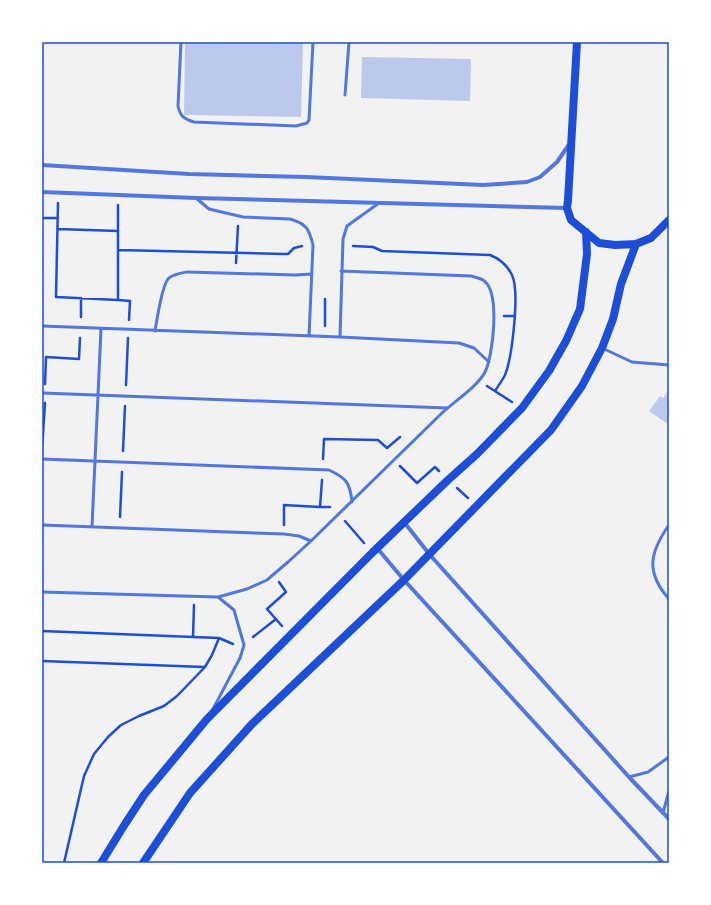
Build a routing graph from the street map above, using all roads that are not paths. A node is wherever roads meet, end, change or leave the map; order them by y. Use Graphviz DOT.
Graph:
graph roads {
  1 [pos="181,42"];
  2 [pos="313,42"];
  3 [pos="348,42"];
  4 [pos="577,42"];
  5 [pos="346,96"];
  6 [pos="571,141"];
  7 [pos="42,165"];
  8 [pos="42,192"];
  9 [pos="196,198"];
  10 [pos="380,202"];
  11 [pos="568,208"];
  12 [pos="669,220"];
  13 [pos="586,232"];
  14 [pos="636,244"];
  15 [pos="341,271"];
  16 [pos="312,274"];
  17 [pos="42,326"];
  18 [pos="101,329"];
  19 [pos="155,331"];
  20 [pos="309,336"];
  21 [pos="340,337"];
  22 [pos="602,348"];
  23 [pos="489,362"];
  24 [pos="669,365"];
  25 [pos="44,393"];
  26 [pos="98,396"];
  27 [pos="447,408"];
  28 [pos="42,458"];
  29 [pos="95,462"];
  30 [pos="352,502"];
  31 [pos="404,522"];
  32 [pos="42,525"];
  33 [pos="669,525"];
  34 [pos="92,527"];
  35 [pos="311,541"];
  36 [pos="375,550"];
  37 [pos="430,555"];
  38 [pos="404,580"];
  39 [pos="42,592"];
  40 [pos="218,597"];
  41 [pos="669,599"];
  42 [pos="207,720"];
  43 [pos="669,757"];
  44 [pos="628,777"];
  45 [pos="669,791"];
  46 [pos="663,813"];
  47 [pos="669,819"];
  48 [pos="102,863"];
  49 [pos="143,863"];
  50 [pos="663,863"];
  1 -- 2 [label="lane"];
  3 -- 5 [label="lane"];
  4 -- 6 [label="main road"];
  6 -- 7 [label="street"];
  6 -- 11 [label="main road"];
  8 -- 9 [label="street"];
  9 -- 10 [label="street"];
  9 -- 16 [label="lane"];
  10 -- 11 [label="street"];
  10 -- 15 [label="lane"];
  11 -- 13 [label="main road"];
  12 -- 14 [label="main road"];
  13 -- 14 [label="main road"];
  13 -- 31 [label="main road"];
  14 -- 22 [label="main road"];
  15 -- 21 [label="lane"];
  15 -- 23 [label="lane"];
  16 -- 19 [label="lane"];
  16 -- 20 [label="lane"];
  17 -- 18 [label="lane"];
  18 -- 19 [label="lane"];
  18 -- 26 [label="lane"];
  19 -- 20 [label="lane"];
  20 -- 21 [label="lane"];
  21 -- 23 [label="lane"];
  22 -- 24 [label="lane"];
  22 -- 37 [label="main road"];
  23 -- 27 [label="lane"];
  25 -- 26 [label="lane"];
  26 -- 27 [label="lane"];
  26 -- 29 [label="lane"];
  27 -- 30 [label="lane"];
  28 -- 29 [label="lane"];
  29 -- 30 [label="lane"];
  29 -- 34 [label="lane"];
  30 -- 35 [label="lane"];
  31 -- 36 [label="main road"];
  31 -- 37 [label="street"];
  32 -- 34 [label="lane"];
  33 -- 41 [label="lane"];
  34 -- 35 [label="lane"];
  35 -- 40 [label="lane"];
  36 -- 38 [label="street"];
  36 -- 42 [label="main road"];
  37 -- 38 [label="main road"];
  37 -- 44 [label="street"];
  38 -- 49 [label="main road"];
  38 -- 50 [label="street"];
  39 -- 40 [label="lane"];
  40 -- 42 [label="lane"];
  42 -- 48 [label="main road"];
  43 -- 44 [label="lane"];
  44 -- 46 [label="street"];
  45 -- 46 [label="lane"];
  46 -- 47 [label="street"];
}
